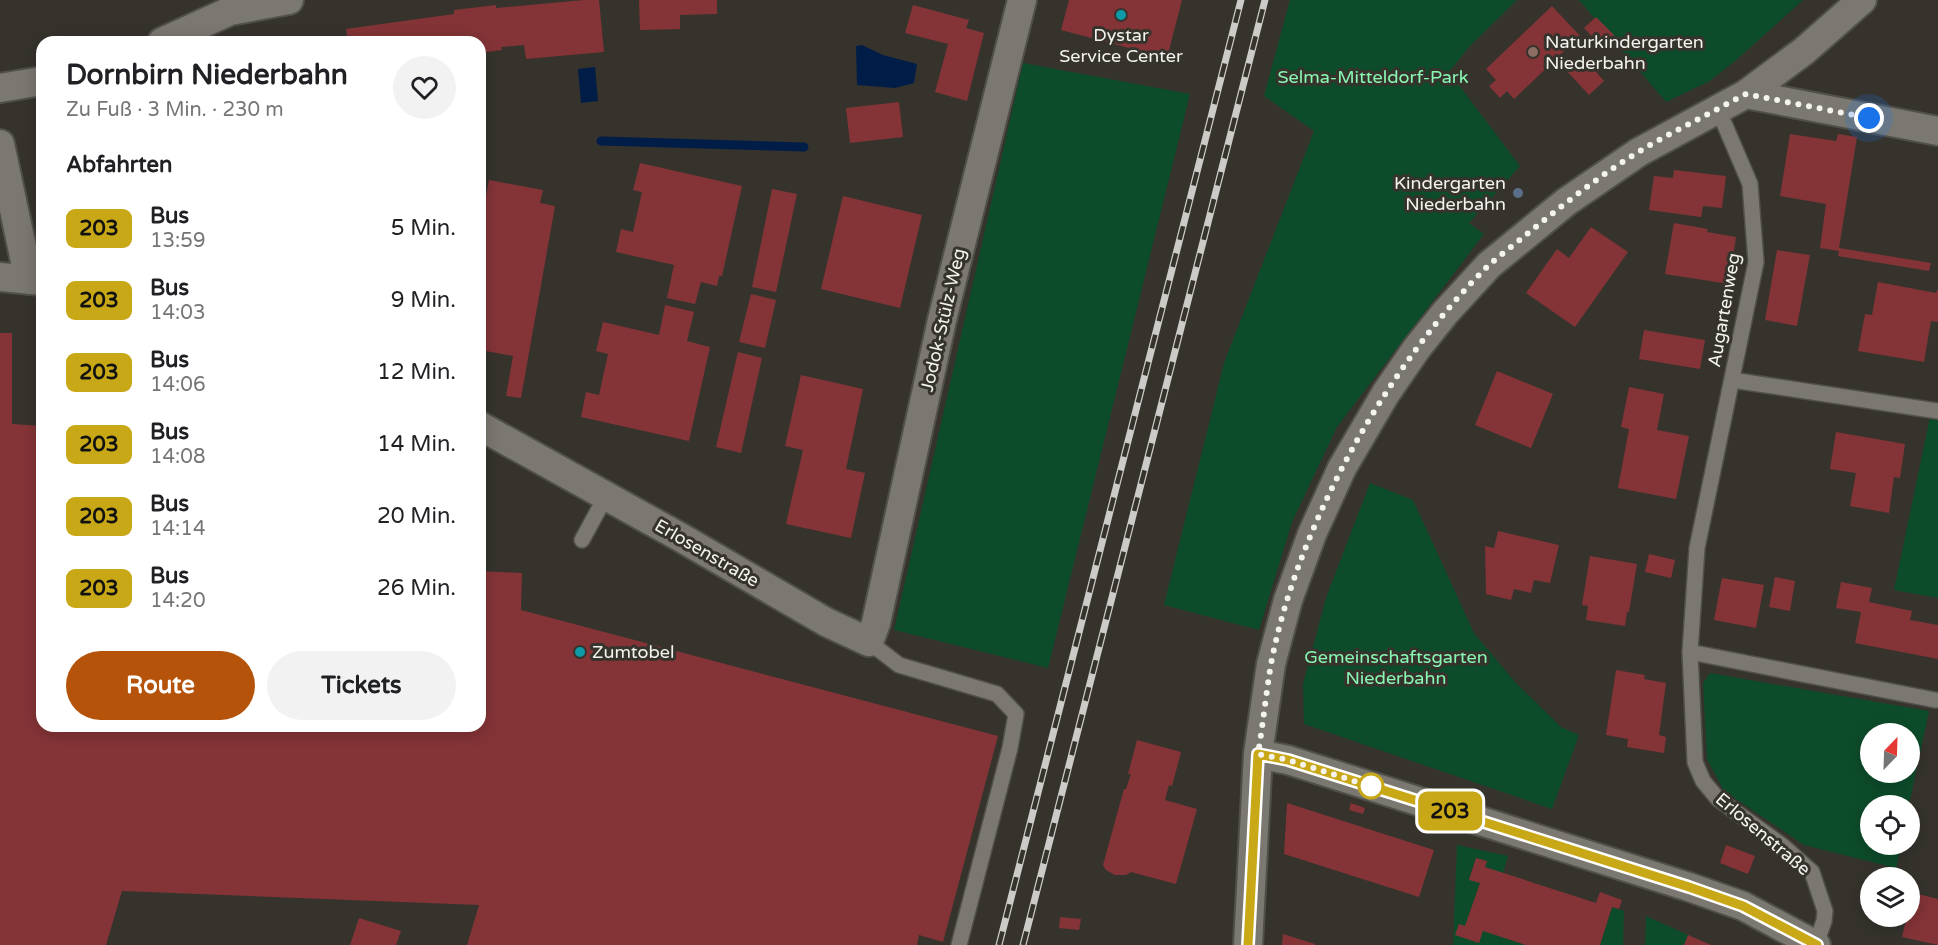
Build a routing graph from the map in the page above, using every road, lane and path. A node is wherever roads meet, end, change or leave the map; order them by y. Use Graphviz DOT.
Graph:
graph roads {
  1 [pos="289,0"];
  2 [pos="1862,0"];
  3 [pos="1018,1"];
  4 [pos="175,36"];
  5 [pos="36,82"];
  6 [pos="0,88"];
  7 [pos="1746,94"];
  8 [pos="1718,109"];
  9 [pos="1938,131"];
  10 [pos="0,144"];
  11 [pos="0,277"];
  12 [pos="36,280"];
  13 [pos="1732,380"];
  14 [pos="1938,411"];
  15 [pos="486,429"];
  16 [pos="606,496"];
  17 [pos="582,540"];
  18 [pos="1697,548"];
  19 [pos="869,642"];
  20 [pos="1690,652"];
  21 [pos="1935,700"];
  22 [pos="1258,754"];
  23 [pos="959,945"];
  24 [pos="1248,945"];
  25 [pos="1816,945"];
  1 -- 4 [label="street"];
  2 -- 7 [label="street"];
  3 -- 19 [label="street, Jodok-Stülz-Weg"];
  5 -- 6 [label="street"];
  7 -- 8 [label="street"];
  7 -- 9 [label="street"];
  8 -- 13 [label="lane, Augartenweg"];
  8 -- 22 [label="street"];
  10 -- 12 [label="street"];
  11 -- 12 [label="street"];
  13 -- 14 [label="lane, Augartenweg"];
  13 -- 18 [label="lane, Augartenweg"];
  15 -- 16 [label="street, Erlosenstraße"];
  16 -- 17 [label="lane"];
  16 -- 19 [label="street, Erlosenstraße"];
  18 -- 20 [label="lane, Erlosenstraße"];
  19 -- 23 [label="lane, Erlosenstraße"];
  20 -- 21 [label="lane"];
  20 -- 25 [label="lane, Erlosenstraße"];
  22 -- 24 [label="street"];
  22 -- 25 [label="street, Erlosenstraße"];
}
